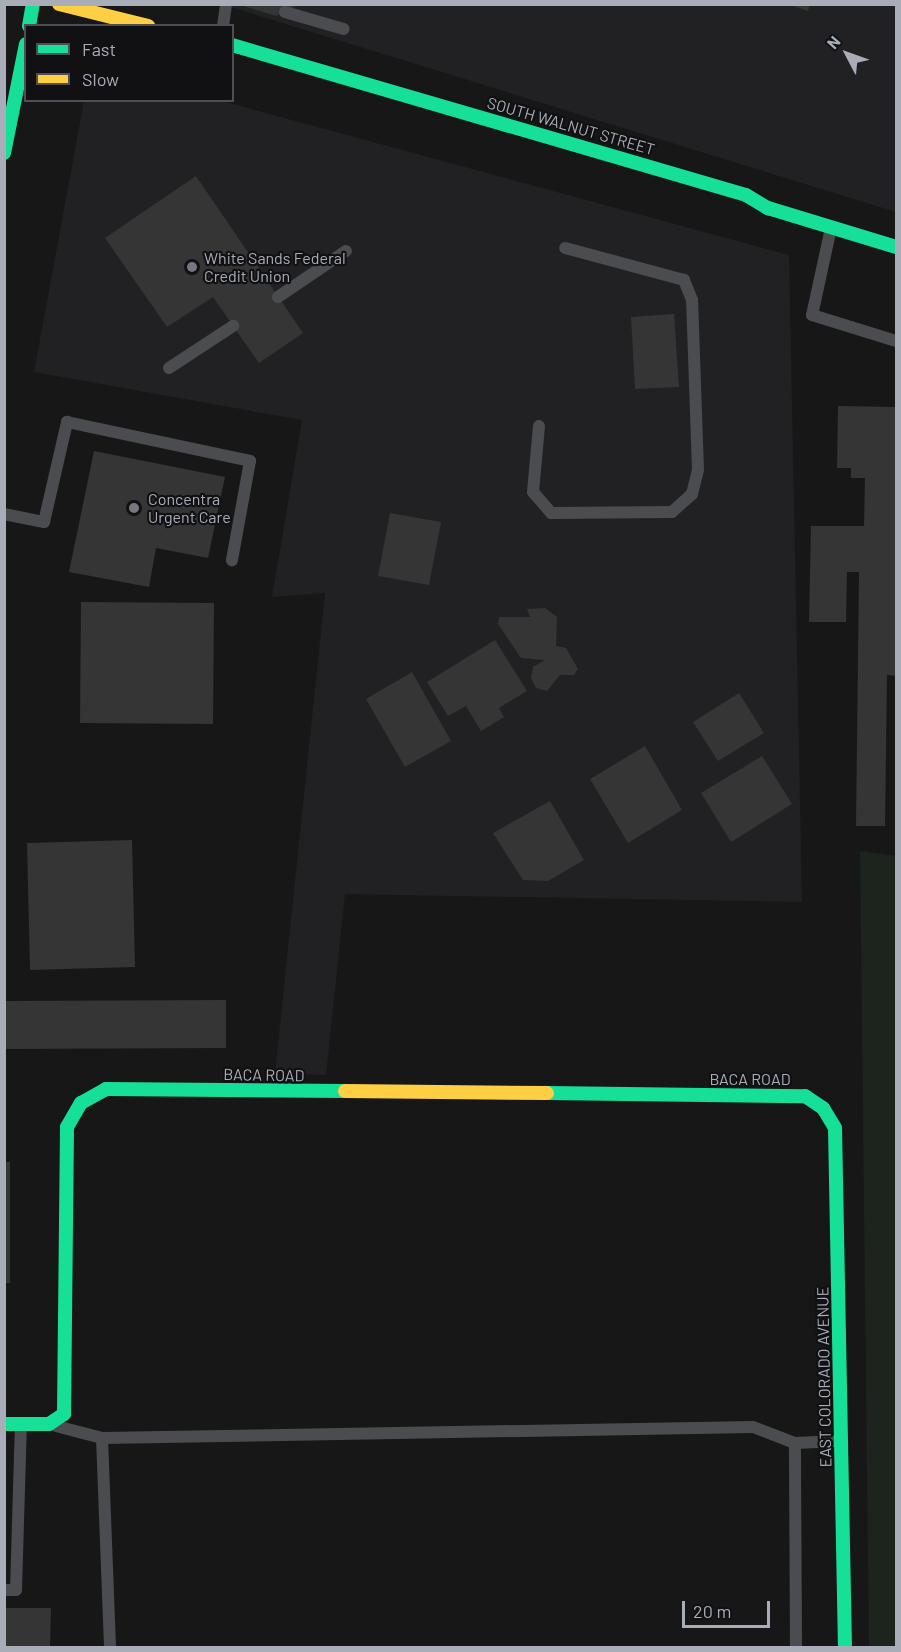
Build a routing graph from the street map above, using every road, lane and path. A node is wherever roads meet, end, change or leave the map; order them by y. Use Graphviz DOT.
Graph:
graph roads {
  1 [pos="33,4"];
  2 [pos="59,4"];
  3 [pos="226,4"];
  4 [pos="285,12"];
  5 [pos="29,24"];
  6 [pos="140,24"];
  7 [pos="223,24"];
  8 [pos="344,29"];
  9 [pos="234,46"];
  10 [pos="24,54"];
  11 [pos="4,153"];
  12 [pos="831,227"];
  13 [pos="897,247"];
  14 [pos="565,248"];
  15 [pos="346,251"];
  16 [pos="278,297"];
  17 [pos="233,326"];
  18 [pos="897,341"];
  19 [pos="169,368"];
  20 [pos="539,426"];
  21 [pos="4,514"];
  22 [pos="232,560"];
  23 [pos="823,1108"];
  24 [pos="4,1424"];
  25 [pos="21,1424"];
  26 [pos="49,1424"];
  27 [pos="102,1438"];
  28 [pos="842,1441"];
  29 [pos="795,1443"];
  30 [pos="4,1590"];
  31 [pos="110,1647"];
  32 [pos="796,1647"];
  33 [pos="845,1647"];
  1 -- 5 [label="street"];
  2 -- 6 [label="street"];
  3 -- 7 [label="lane"];
  4 -- 8 [label="lane"];
  9 -- 12 [label="street, SOUTH WALNUT STREET"];
  10 -- 11 [label="street"];
  12 -- 13 [label="street, SOUTH WALNUT STREET"];
  12 -- 18 [label="lane"];
  14 -- 20 [label="lane"];
  15 -- 16 [label="lane"];
  17 -- 19 [label="lane"];
  21 -- 22 [label="lane"];
  23 -- 26 [label="street, BACA ROAD"];
  23 -- 28 [label="street, EAST COLORADO AVENUE"];
  24 -- 25 [label="street"];
  25 -- 26 [label="street"];
  25 -- 30 [label="lane"];
  26 -- 27 [label="lane"];
  27 -- 29 [label="lane"];
  27 -- 31 [label="lane"];
  28 -- 29 [label="lane"];
  28 -- 33 [label="street, EAST COLORADO AVENUE"];
  29 -- 32 [label="lane"];
}
